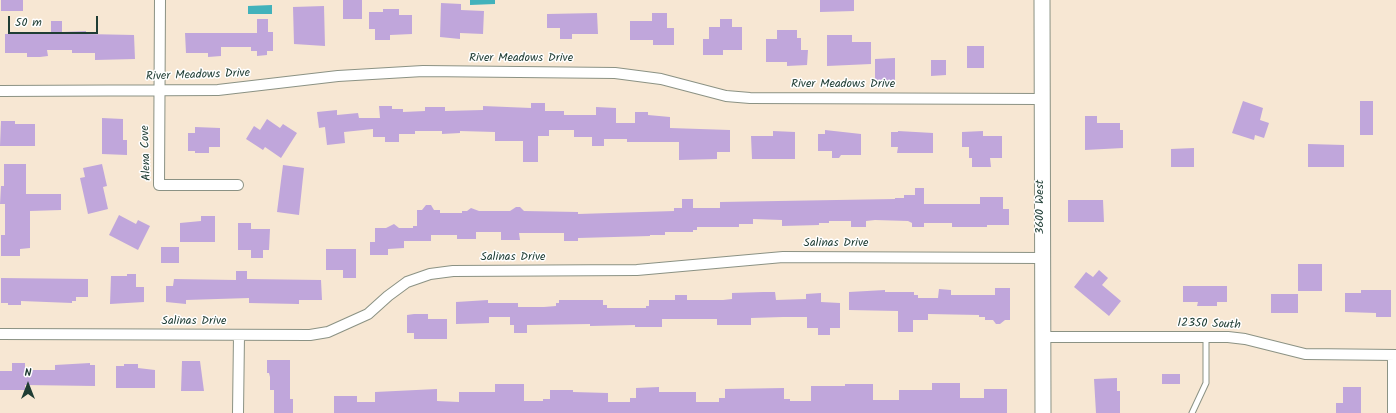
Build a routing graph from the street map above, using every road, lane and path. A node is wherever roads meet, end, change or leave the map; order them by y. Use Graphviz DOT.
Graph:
graph roads {
  1 [pos="160,0"];
  2 [pos="1042,0"];
  3 [pos="0,91"];
  4 [pos="159,91"];
  5 [pos="1041,99"];
  6 [pos="238,185"];
  7 [pos="1042,258"];
  8 [pos="0,334"];
  9 [pos="239,335"];
  10 [pos="1206,336"];
  11 [pos="1042,337"];
  12 [pos="1394,355"];
  13 [pos="238,413"];
  14 [pos="1042,413"];
  15 [pos="1192,413"];
  16 [pos="1393,413"];
  1 -- 4 [label="street"];
  2 -- 5 [label="main road, 3600 West"];
  3 -- 4 [label="street, River Meadows Drive"];
  4 -- 5 [label="street, River Meadows Drive"];
  4 -- 6 [label="street, Alena Cove"];
  5 -- 7 [label="main road, 3600 West"];
  7 -- 9 [label="street, Salinas Drive"];
  7 -- 11 [label="main road, 3600 West"];
  8 -- 9 [label="street, Salinas Drive"];
  9 -- 13 [label="street"];
  10 -- 11 [label="street, 12350 South"];
  10 -- 12 [label="street, 12350 South"];
  10 -- 15 [label="lane"];
  11 -- 14 [label="main road, 3600 West"];
  12 -- 16 [label="street"];
}
